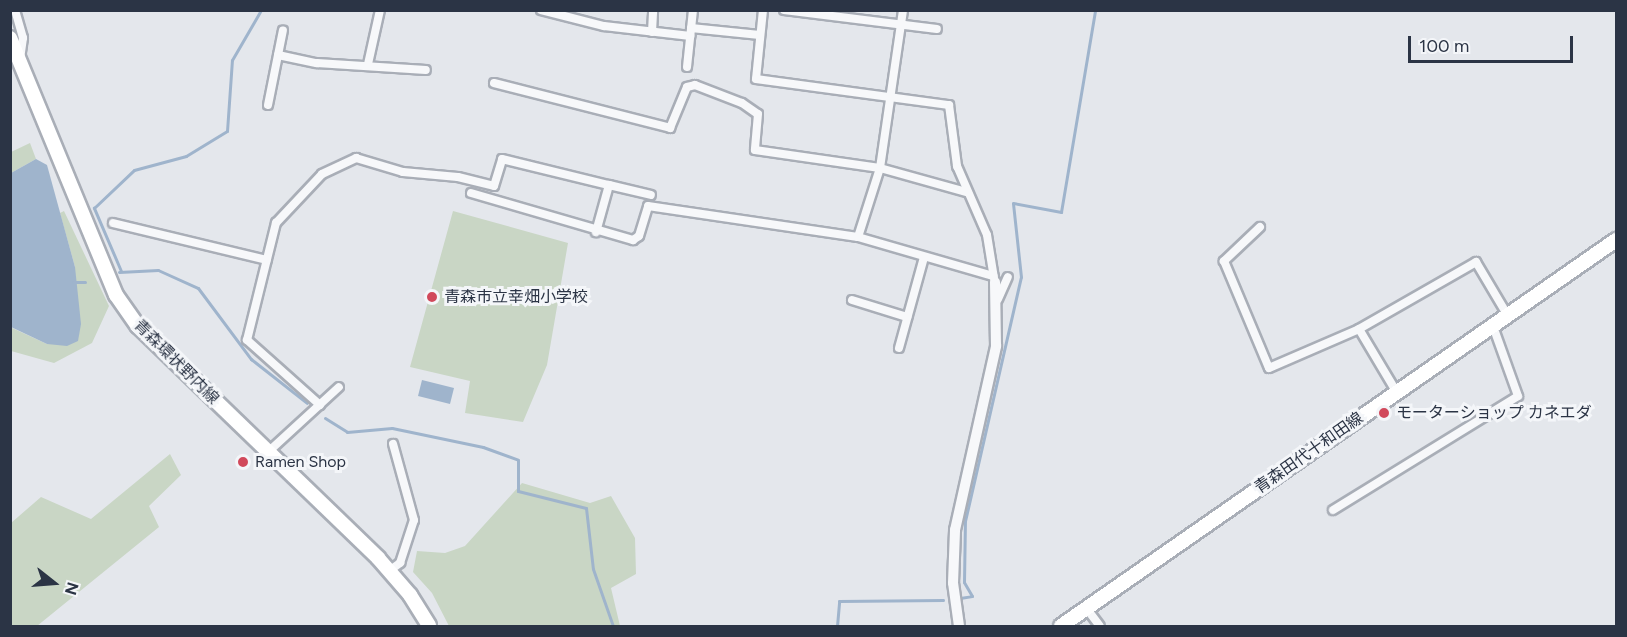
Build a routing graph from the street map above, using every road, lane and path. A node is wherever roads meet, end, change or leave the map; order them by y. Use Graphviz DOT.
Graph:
graph roads {
  1 [pos="15,10"];
  2 [pos="380,10"];
  3 [pos="541,10"];
  4 [pos="653,10"];
  5 [pos="693,10"];
  6 [pos="763,10"];
  7 [pos="784,10"];
  8 [pos="903,10"];
  9 [pos="831,14"];
  10 [pos="901,26"];
  11 [pos="936,29"];
  12 [pos="283,30"];
  13 [pos="652,32"];
  14 [pos="691,32"];
  15 [pos="760,34"];
  16 [pos="10,38"];
  17 [pos="278,55"];
  18 [pos="20,62"];
  19 [pos="368,64"];
  20 [pos="687,68"];
  21 [pos="426,70"];
  22 [pos="494,83"];
  23 [pos="891,97"];
  24 [pos="268,105"];
  25 [pos="880,168"];
  26 [pos="609,185"];
  27 [pos="966,192"];
  28 [pos="471,193"];
  29 [pos="651,195"];
  30 [pos="113,223"];
  31 [pos="1260,227"];
  32 [pos="596,232"];
  33 [pos="858,237"];
  34 [pos="1617,240"];
  35 [pos="924,257"];
  36 [pos="267,260"];
  37 [pos="1008,277"];
  38 [pos="994,279"];
  39 [pos="998,298"];
  40 [pos="852,300"];
  41 [pos="1508,316"];
  42 [pos="907,317"];
  43 [pos="1493,326"];
  44 [pos="1359,329"];
  45 [pos="899,348"];
  46 [pos="339,387"];
  47 [pos="1396,391"];
  48 [pos="320,405"];
  49 [pos="393,444"];
  50 [pos="268,452"];
  51 [pos="1333,510"];
  52 [pos="389,571"];
  53 [pos="1087,609"];
  54 [pos="429,627"];
  55 [pos="959,627"];
  56 [pos="1061,627"];
  57 [pos="1100,627"];
  1 -- 18 [label="street"];
  2 -- 19 [label="street"];
  3 -- 13 [label="street"];
  4 -- 13 [label="street"];
  5 -- 14 [label="street"];
  6 -- 15 [label="street"];
  7 -- 9 [label="street"];
  8 -- 10 [label="street"];
  9 -- 10 [label="street"];
  10 -- 11 [label="street"];
  10 -- 23 [label="street"];
  12 -- 17 [label="street"];
  13 -- 14 [label="street"];
  14 -- 15 [label="street"];
  14 -- 20 [label="street"];
  15 -- 23 [label="street"];
  16 -- 18 [label="main road, 青森環状野内線"];
  17 -- 19 [label="street"];
  17 -- 24 [label="street"];
  18 -- 50 [label="main road, 青森環状野内線"];
  19 -- 21 [label="street"];
  22 -- 25 [label="street"];
  23 -- 25 [label="street"];
  23 -- 27 [label="street"];
  25 -- 27 [label="street"];
  25 -- 33 [label="street"];
  26 -- 29 [label="street"];
  26 -- 32 [label="street"];
  26 -- 36 [label="street"];
  27 -- 38 [label="street"];
  28 -- 32 [label="street"];
  30 -- 36 [label="street"];
  31 -- 44 [label="street"];
  32 -- 33 [label="street"];
  33 -- 35 [label="street"];
  34 -- 41 [label="main road, 青森田代十和田線"];
  35 -- 38 [label="street"];
  35 -- 42 [label="street"];
  36 -- 48 [label="street"];
  37 -- 39 [label="street"];
  38 -- 39 [label="street"];
  39 -- 55 [label="street"];
  40 -- 42 [label="street"];
  41 -- 43 [label="main road, 青森田代十和田線"];
  41 -- 44 [label="street"];
  42 -- 45 [label="street"];
  43 -- 47 [label="main road, 青森田代十和田線"];
  43 -- 51 [label="street"];
  44 -- 47 [label="street"];
  46 -- 48 [label="street"];
  47 -- 53 [label="main road, 青森田代十和田線"];
  48 -- 50 [label="street"];
  49 -- 52 [label="street"];
  50 -- 52 [label="main road, 青森環状野内線"];
  52 -- 54 [label="main road, 青森環状野内線"];
  53 -- 56 [label="main road, 青森田代十和田線"];
  53 -- 57 [label="street"];
}
